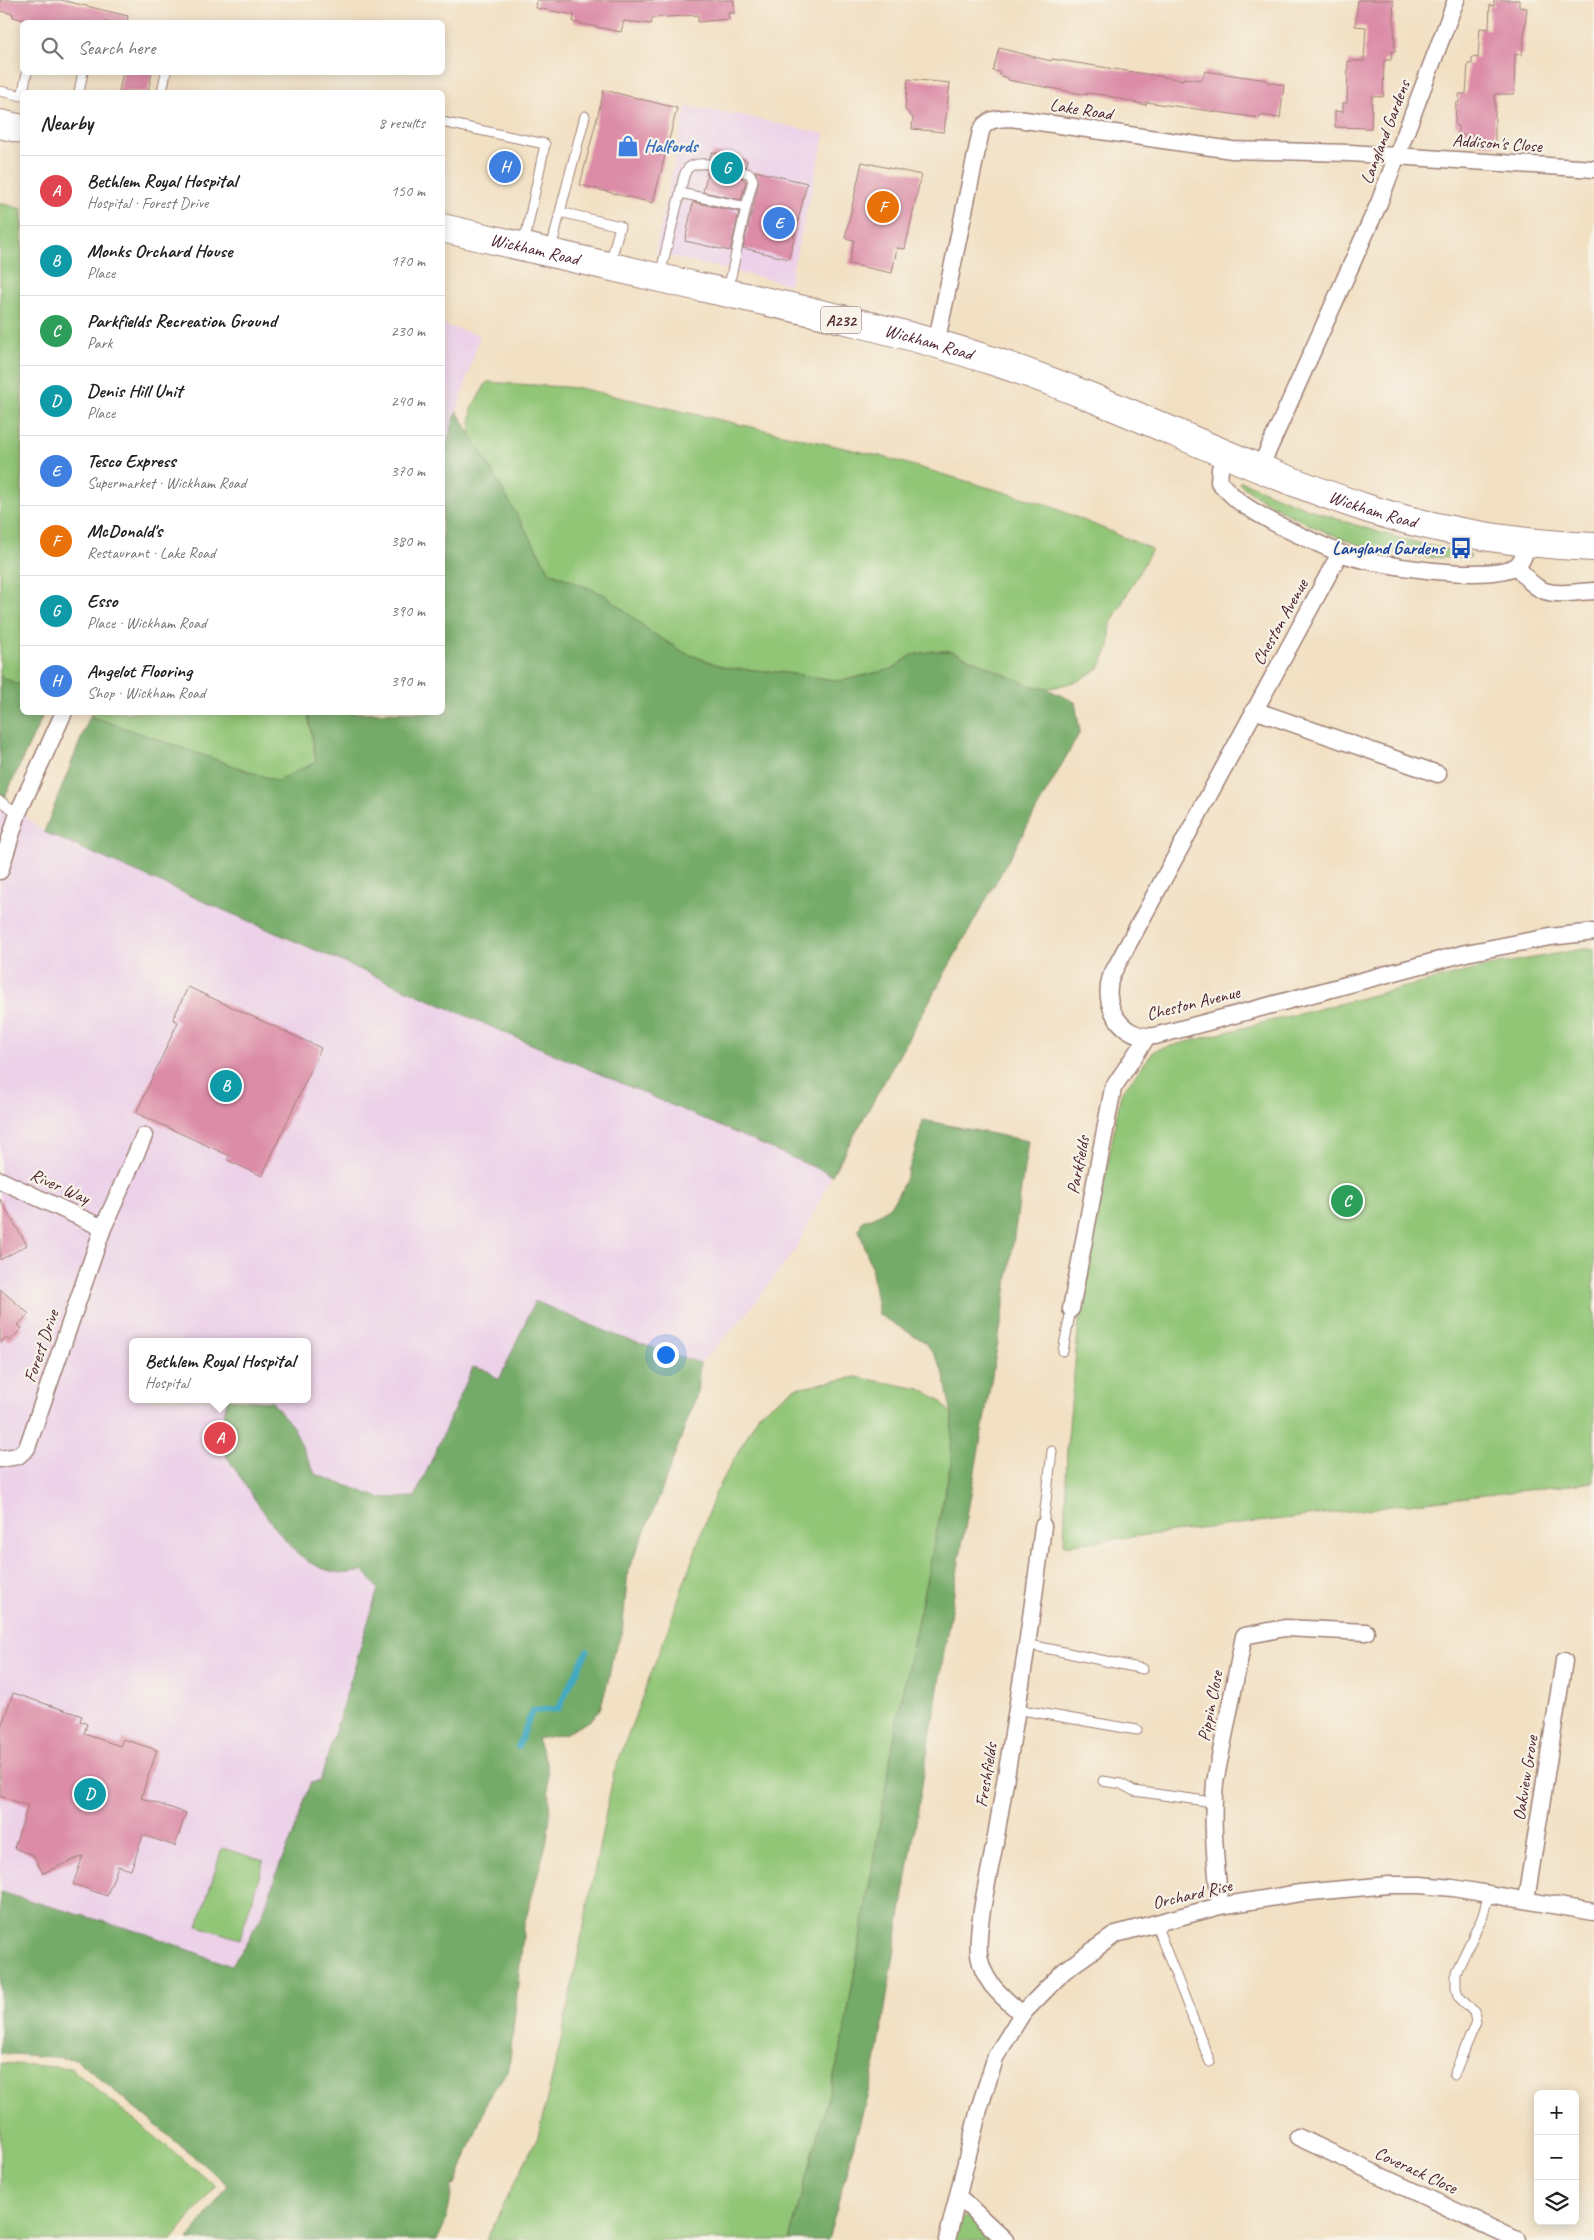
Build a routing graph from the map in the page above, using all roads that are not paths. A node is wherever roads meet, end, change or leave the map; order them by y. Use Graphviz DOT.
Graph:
graph roads {
  1 [pos="1456,0"];
  2 [pos="26,75"];
  3 [pos="82,75"];
  4 [pos="165,75"];
  5 [pos="23,90"];
  6 [pos="78,90"];
  7 [pos="162,90"];
  8 [pos="0,91"];
  9 [pos="20,95"];
  10 [pos="585,116"];
  11 [pos="445,123"];
  12 [pos="0,124"];
  13 [pos="20,129"];
  14 [pos="1398,156"];
  15 [pos="709,164"];
  16 [pos="1594,169"];
  17 [pos="744,172"];
  18 [pos="680,193"];
  19 [pos="746,207"];
  20 [pos="560,212"];
  21 [pos="445,229"];
  22 [pos="523,246"];
  23 [pos="550,252"];
  24 [pos="610,267"];
  25 [pos="660,278"];
  26 [pos="727,293"];
  27 [pos="936,344"];
  28 [pos="1226,454"];
  29 [pos="1260,468"];
  30 [pos="1594,547"];
  31 [pos="1340,553"];
  32 [pos="1522,554"];
  33 [pos="1594,592"];
  34 [pos="1254,710"];
  35 [pos="63,715"];
  36 [pos="1438,774"];
  37 [pos="0,801"];
  38 [pos="18,813"];
  39 [pos="0,871"];
  40 [pos="1594,932"];
  41 [pos="1147,1037"];
  42 [pos="144,1136"];
  43 [pos="0,1180"];
  44 [pos="103,1228"];
  45 [pos="1071,1309"];
  46 [pos="1063,1351"];
  47 [pos="1052,1451"];
  48 [pos="0,1459"];
  49 [pos="1043,1526"];
  50 [pos="1366,1632"];
  51 [pos="1026,1644"];
  52 [pos="1564,1661"];
  53 [pos="1143,1670"];
  54 [pos="1016,1709"];
  55 [pos="1137,1730"];
  56 [pos="1103,1781"];
  57 [pos="1213,1802"];
  58 [pos="1489,1894"];
  59 [pos="1526,1900"];
  60 [pos="1220,1906"];
  61 [pos="1594,1912"];
  62 [pos="1155,1922"];
  63 [pos="1022,2014"];
  64 [pos="1210,2062"];
  65 [pos="1454,2075"];
  66 [pos="1298,2137"];
  67 [pos="959,2197"];
  68 [pos="947,2240"];
  69 [pos="1005,2240"];
  70 [pos="1517,2240"];
  1 -- 14 [label="street, Langland Gardens"];
  2 -- 5 [label="lane"];
  3 -- 6 [label="lane"];
  4 -- 7 [label="lane"];
  8 -- 9 [label="lane"];
  10 -- 20 [label="lane"];
  11 -- 22 [label="lane"];
  12 -- 13 [label="highway"];
  14 -- 16 [label="street, Addison's Close"];
  14 -- 27 [label="street, Lake Road"];
  14 -- 29 [label="street, Langland Gardens"];
  15 -- 18 [label="lane"];
  17 -- 19 [label="lane"];
  18 -- 19 [label="lane"];
  18 -- 25 [label="lane"];
  19 -- 26 [label="lane"];
  20 -- 23 [label="lane"];
  20 -- 24 [label="lane"];
  21 -- 22 [label="highway, Wickham Road / A232"];
  22 -- 23 [label="highway, Wickham Road / A232"];
  23 -- 24 [label="highway, Wickham Road / A232"];
  24 -- 25 [label="highway, Wickham Road / A232"];
  25 -- 26 [label="highway, Wickham Road / A232"];
  26 -- 27 [label="highway, Wickham Road / A232"];
  27 -- 28 [label="highway, Wickham Road / A232"];
  28 -- 29 [label="highway, Wickham Road / A232"];
  28 -- 31 [label="street, Wickham Road"];
  29 -- 32 [label="highway, Wickham Road / A232"];
  30 -- 32 [label="highway, Wickham Road / A232"];
  31 -- 32 [label="street, Wickham Road"];
  31 -- 34 [label="street, Cheston Avenue"];
  32 -- 33 [label="street"];
  34 -- 36 [label="street"];
  34 -- 41 [label="street, Cheston Avenue"];
  35 -- 38 [label="street"];
  37 -- 38 [label="lane"];
  38 -- 39 [label="street"];
  40 -- 41 [label="street, Cheston Avenue"];
  41 -- 45 [label="street, Parkfields"];
  42 -- 44 [label="street, Forest Drive"];
  43 -- 44 [label="street, River Way"];
  44 -- 48 [label="street, Forest Drive"];
  45 -- 46 [label="lane"];
  47 -- 49 [label="lane"];
  49 -- 51 [label="street, Freshfields"];
  50 -- 57 [label="street, Pippin Close"];
  51 -- 53 [label="lane"];
  51 -- 54 [label="street, Freshfields"];
  52 -- 59 [label="street, Oakview Grove"];
  54 -- 55 [label="lane"];
  54 -- 63 [label="street, Freshfields"];
  56 -- 57 [label="lane"];
  57 -- 60 [label="street, Pippin Close"];
  58 -- 59 [label="street, Orchard Rise"];
  58 -- 60 [label="street, Orchard Rise"];
  58 -- 65 [label="lane"];
  59 -- 61 [label="street, Orchard Rise"];
  60 -- 62 [label="street, Orchard Rise"];
  62 -- 63 [label="street, Orchard Rise"];
  62 -- 64 [label="lane"];
  63 -- 67 [label="street, Orchard Rise"];
  66 -- 70 [label="street, Coverack Close"];
  67 -- 68 [label="street, Orchard Rise"];
  67 -- 69 [label="street"];
}
